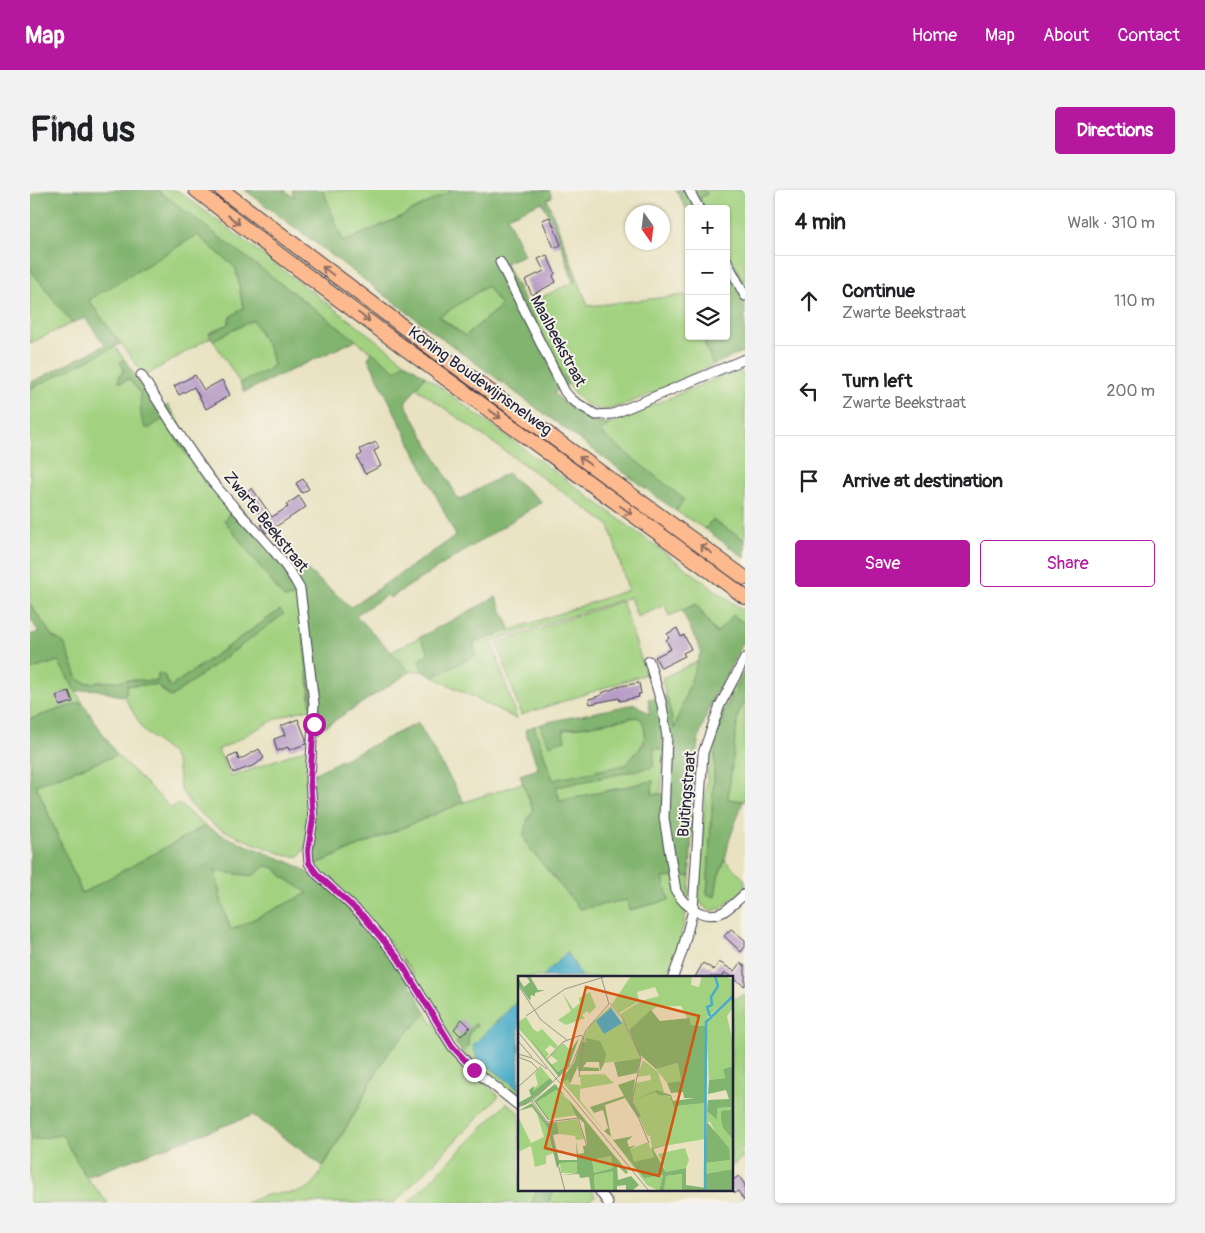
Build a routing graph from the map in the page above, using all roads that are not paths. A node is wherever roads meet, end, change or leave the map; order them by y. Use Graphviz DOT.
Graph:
graph roads {
  1 [pos="196,190"];
  2 [pos="222,190"];
  3 [pos="689,190"];
  4 [pos="697,205"];
  5 [pos="500,262"];
  6 [pos="730,268"];
  7 [pos="745,296"];
  8 [pos="745,359"];
  9 [pos="141,375"];
  10 [pos="745,578"];
  11 [pos="745,598"];
  12 [pos="745,658"];
  13 [pos="649,661"];
  14 [pos="745,894"];
  15 [pos="693,910"];
  16 [pos="673,976"];
  17 [pos="518,1105"];
  18 [pos="599,1190"];
  19 [pos="608,1203"];
  1 -- 11 [label="highway, Koning Boudewijnsnelweg, one-way"];
  10 -- 2 [label="highway, Koning Boudewijnsnelweg, one-way"];
  3 -- 4 [label="street"];
  5 -- 8 [label="street, Maalbeekstraat"];
  6 -- 7 [label="street"];
  9 -- 17 [label="street, Zwarte Beekstraat"];
  12 -- 15 [label="street, Buitingstraat"];
  13 -- 15 [label="street"];
  14 -- 15 [label="street"];
  15 -- 16 [label="street, Buitingstraat"];
  18 -- 19 [label="street"];
}
